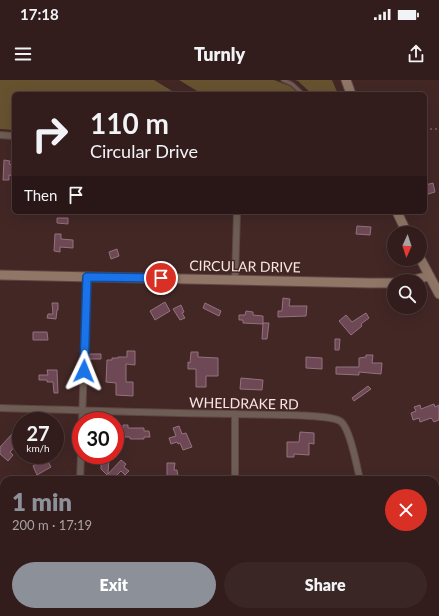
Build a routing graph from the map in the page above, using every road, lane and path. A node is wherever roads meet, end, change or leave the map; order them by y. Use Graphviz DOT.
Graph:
graph roads {
  1 [pos="283,80"];
  2 [pos="346,80"];
  3 [pos="301,92"];
  4 [pos="350,92"];
  5 [pos="427,129"];
  6 [pos="439,129"];
  7 [pos="0,135"];
  8 [pos="12,136"];
  9 [pos="237,214"];
  10 [pos="398,214"];
  11 [pos="404,226"];
  12 [pos="424,266"];
  13 [pos="0,275"];
  14 [pos="429,276"];
  15 [pos="87,277"];
  16 [pos="235,280"];
  17 [pos="387,282"];
  18 [pos="439,294"];
  19 [pos="0,408"];
  20 [pos="83,410"];
  21 [pos="235,414"];
  22 [pos="81,464"];
  23 [pos="80,476"];
  24 [pos="234,476"];
  25 [pos="359,476"];
  1 -- 3 [label="lane"];
  2 -- 4 [label="street"];
  5 -- 6 [label="path"];
  7 -- 8 [label="street"];
  9 -- 16 [label="street"];
  10 -- 11 [label="street"];
  12 -- 14 [label="street"];
  13 -- 15 [label="street, CIRCULAR DRIVE"];
  14 -- 18 [label="street"];
  15 -- 16 [label="street, CIRCULAR DRIVE"];
  15 -- 20 [label="street"];
  16 -- 17 [label="street, CIRCULAR DRIVE"];
  19 -- 20 [label="street, WHELDRAKE RD"];
  20 -- 21 [label="street, WHELDRAKE RD"];
  21 -- 24 [label="street"];
  21 -- 25 [label="street, WHELDRAKE RD"];
  22 -- 23 [label="street"];
}
